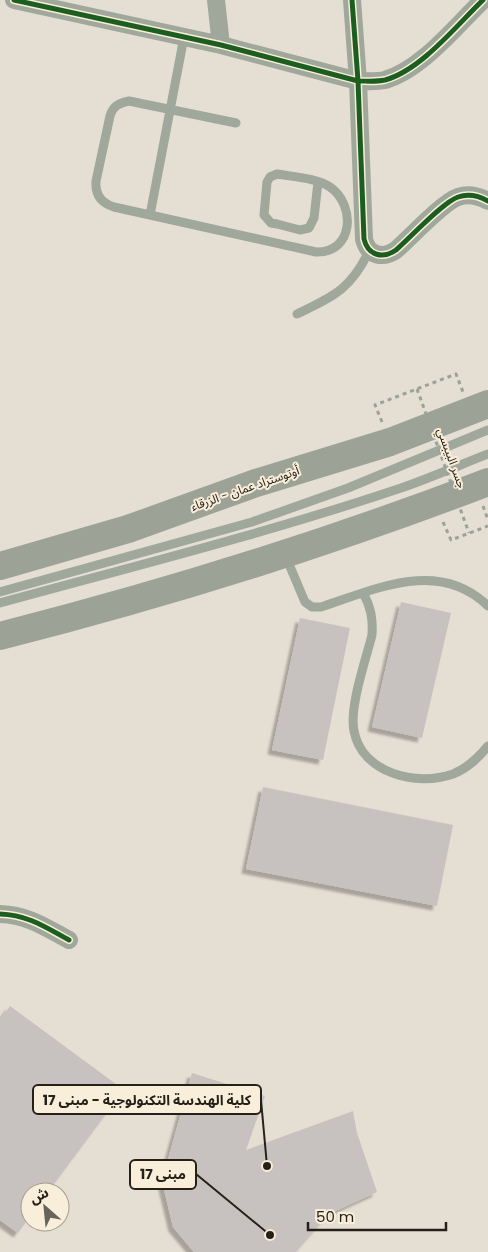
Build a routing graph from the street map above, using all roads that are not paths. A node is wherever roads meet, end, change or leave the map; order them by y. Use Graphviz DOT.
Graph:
graph roads {
  1 [pos="14,0"];
  2 [pos="216,0"];
  3 [pos="352,0"];
  4 [pos="483,0"];
  5 [pos="52,4"];
  6 [pos="184,37"];
  7 [pos="221,45"];
  8 [pos="358,81"];
  9 [pos="170,110"];
  10 [pos="236,123"];
  11 [pos="318,182"];
  12 [pos="488,201"];
  13 [pos="150,215"];
  14 [pos="370,251"];
  15 [pos="297,314"];
  16 [pos="488,404"];
  17 [pos="488,430"];
  18 [pos="488,454"];
  19 [pos="488,482"];
  20 [pos="284,554"];
  21 [pos="0,566"];
  22 [pos="0,592"];
  23 [pos="363,593"];
  24 [pos="0,603"];
  25 [pos="488,606"];
  26 [pos="0,636"];
  27 [pos="488,746"];
  28 [pos="0,914"];
  29 [pos="68,940"];
  1 -- 5 [label="street"];
  2 -- 7 [label="street"];
  3 -- 8 [label="street"];
  4 -- 8 [label="street"];
  5 -- 6 [label="street"];
  6 -- 7 [label="street"];
  6 -- 9 [label="lane"];
  7 -- 8 [label="street"];
  8 -- 14 [label="street"];
  9 -- 10 [label="lane"];
  9 -- 13 [label="lane"];
  9 -- 13 [label="lane"];
  11 -- 11 [label="lane"];
  11 -- 13 [label="lane"];
  12 -- 14 [label="street"];
  14 -- 15 [label="lane"];
  16 -- 21 [label="highway, أوتوستراد عمان - الزرقاء"];
  17 -- 22 [label="lane"];
  18 -- 24 [label="lane"];
  19 -- 20 [label="highway"];
  20 -- 23 [label="lane"];
  20 -- 26 [label="highway"];
  23 -- 25 [label="lane"];
  23 -- 27 [label="lane"];
  28 -- 29 [label="street"];
}
